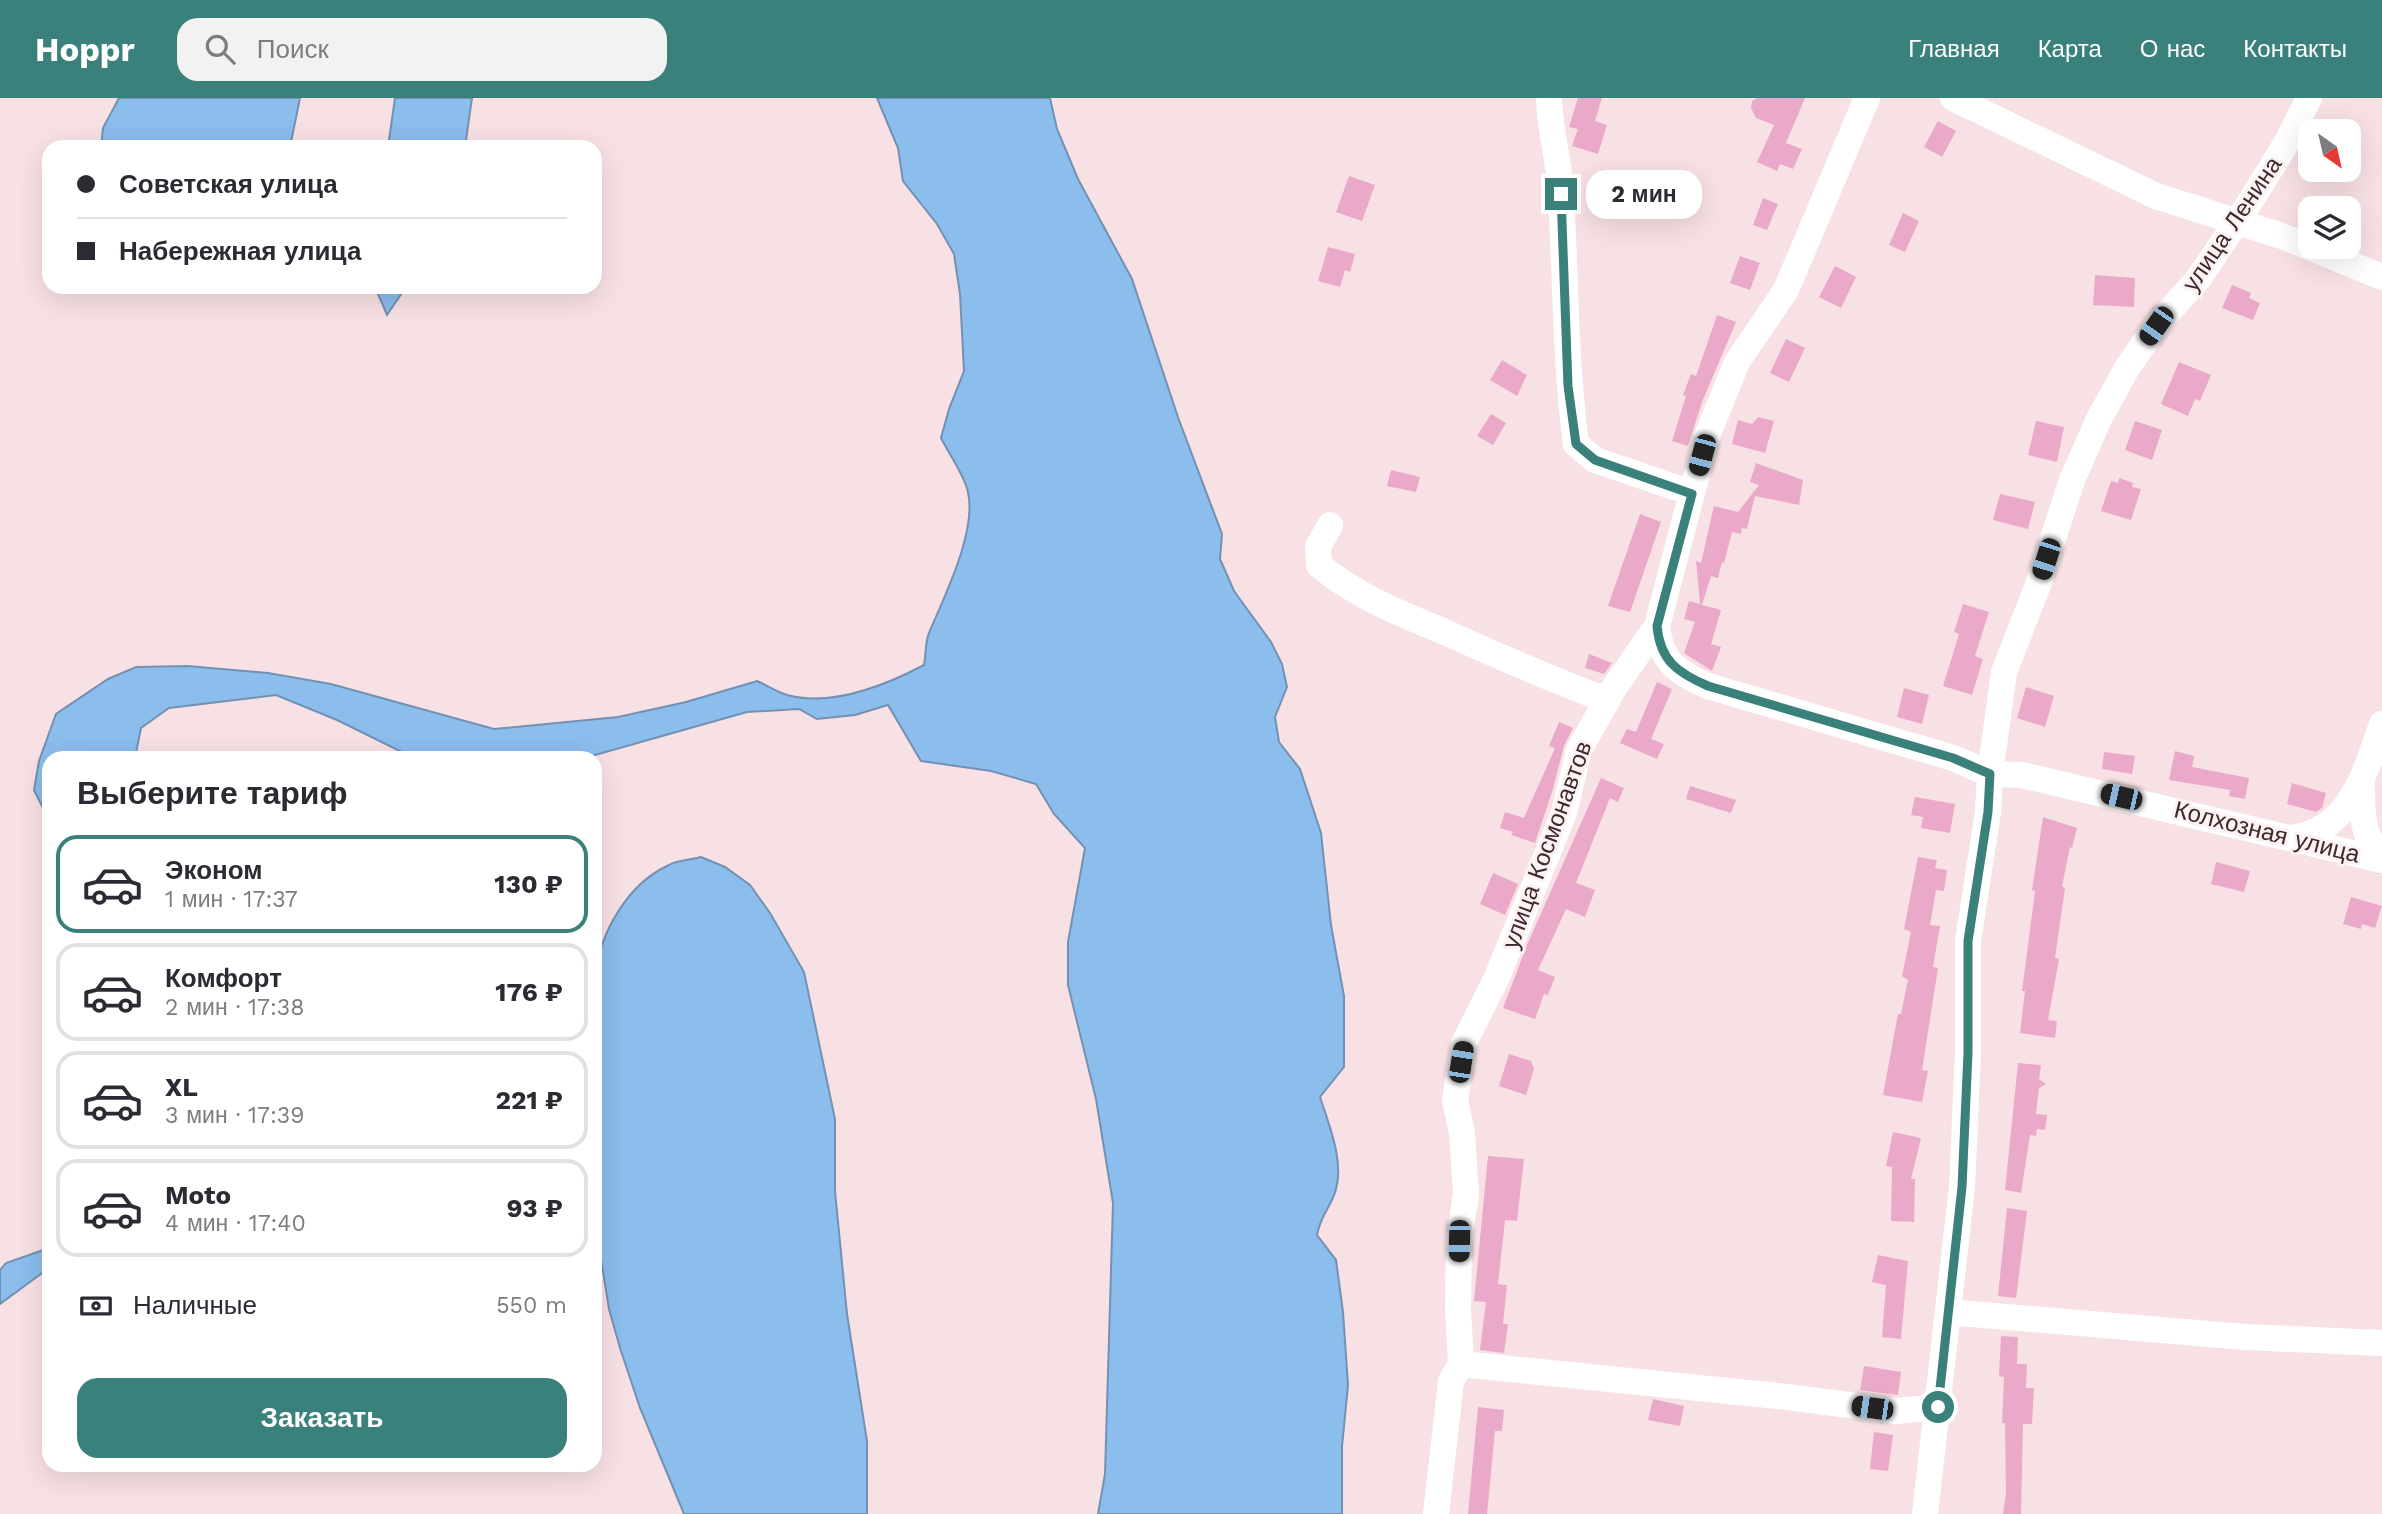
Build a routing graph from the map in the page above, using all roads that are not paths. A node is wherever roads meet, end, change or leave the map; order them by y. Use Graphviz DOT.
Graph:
graph roads {
  1 [pos="1549,98"];
  2 [pos="1867,98"];
  3 [pos="1953,98"];
  4 [pos="2309,98"];
  5 [pos="2235,223"];
  6 [pos="2382,277"];
  7 [pos="1692,494"];
  8 [pos="1330,525"];
  9 [pos="1657,626"];
  10 [pos="1607,700"];
  11 [pos="2382,724"];
  12 [pos="1990,774"];
  13 [pos="2362,782"];
  14 [pos="2296,837"];
  15 [pos="2382,858"];
  16 [pos="1948,1312"];
  17 [pos="2382,1343"];
  18 [pos="1461,1364"];
  19 [pos="1938,1407"];
  20 [pos="1436,1514"];
  21 [pos="1925,1514"];
  1 -- 7 [label="street"];
  2 -- 7 [label="street, улица Космонавтов"];
  3 -- 5 [label="street"];
  4 -- 5 [label="street, улица Ленина"];
  5 -- 6 [label="street"];
  5 -- 12 [label="street, улица Ленина"];
  7 -- 9 [label="street, улица Космонавтов"];
  8 -- 10 [label="street"];
  9 -- 10 [label="street, улица Космонавтов"];
  9 -- 12 [label="street, Колхозная улица"];
  10 -- 18 [label="street, улица Космонавтов"];
  11 -- 13 [label="street"];
  12 -- 14 [label="street, Колхозная улица"];
  12 -- 16 [label="street, улица Ленина"];
  13 -- 14 [label="street"];
  13 -- 15 [label="street"];
  14 -- 15 [label="street, Колхозная улица"];
  16 -- 17 [label="street"];
  16 -- 19 [label="street, улица Ленина"];
  18 -- 19 [label="street"];
  18 -- 20 [label="street, улица Космонавтов"];
  19 -- 21 [label="street, улица Ленина"];
}
